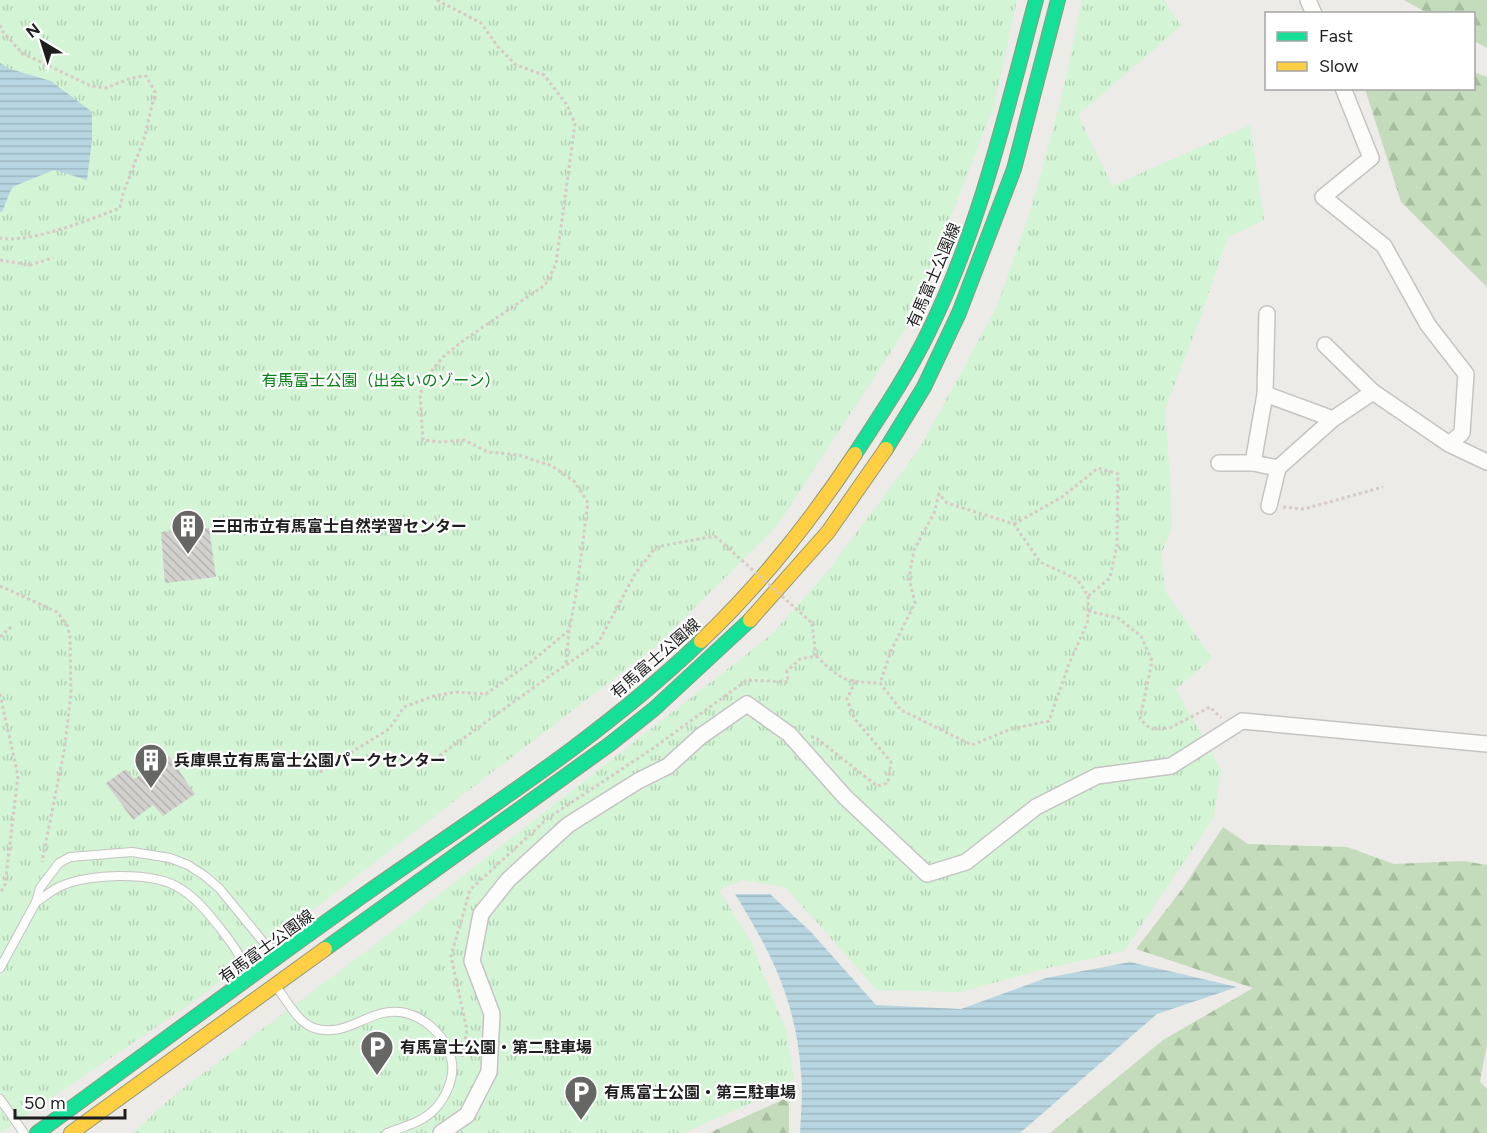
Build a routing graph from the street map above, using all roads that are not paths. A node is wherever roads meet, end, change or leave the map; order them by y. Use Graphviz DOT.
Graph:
graph roads {
  1 [pos="1036,0"];
  2 [pos="1058,0"];
  3 [pos="1344,90"];
  4 [pos="1267,314"];
  5 [pos="1325,345"];
  6 [pos="1373,392"];
  7 [pos="1265,394"];
  8 [pos="1333,419"];
  9 [pos="1449,444"];
  10 [pos="1487,462"];
  11 [pos="1219,463"];
  12 [pos="1253,463"];
  13 [pos="1278,468"];
  14 [pos="1269,506"];
  15 [pos="1487,744"];
  16 [pos="36,902"];
  17 [pos="288,949"];
  18 [pos="0,968"];
  19 [pos="245,981"];
  20 [pos="275,985"];
  21 [pos="0,1100"];
  22 [pos="24,1133"];
  23 [pos="37,1133"];
  24 [pos="71,1133"];
  25 [pos="387,1133"];
  26 [pos="441,1133"];
  1 -- 17 [label="main road, 有馬富士公園線"];
  2 -- 20 [label="main road"];
  3 -- 9 [label="street"];
  4 -- 7 [label="street"];
  5 -- 6 [label="street"];
  6 -- 8 [label="street"];
  6 -- 9 [label="street"];
  7 -- 8 [label="street"];
  7 -- 12 [label="street"];
  8 -- 13 [label="street"];
  9 -- 10 [label="street"];
  11 -- 12 [label="street"];
  12 -- 13 [label="street"];
  13 -- 14 [label="street"];
  15 -- 26 [label="street"];
  16 -- 17 [label="lane"];
  16 -- 18 [label="lane"];
  16 -- 19 [label="lane"];
  17 -- 19 [label="main road, 有馬富士公園線"];
  19 -- 23 [label="main road, 有馬富士公園線"];
  20 -- 24 [label="main road"];
  20 -- 25 [label="lane"];
  21 -- 22 [label="lane"];
}
